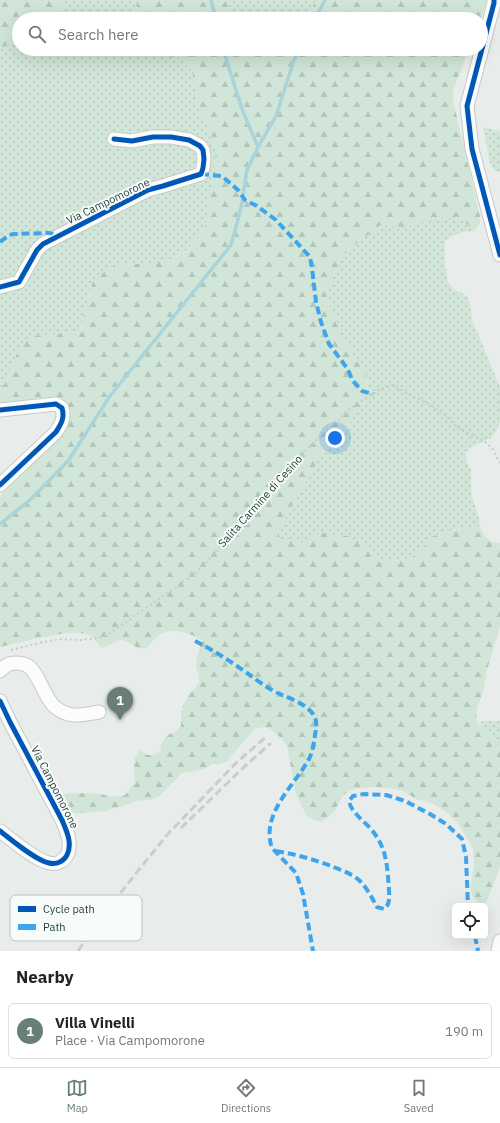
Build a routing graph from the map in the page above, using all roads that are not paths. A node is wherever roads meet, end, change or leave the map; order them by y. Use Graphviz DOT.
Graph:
graph roads {
  1 [pos="494,0"];
  2 [pos="488,24"];
  3 [pos="480,56"];
  4 [pos="114,139"];
  5 [pos="500,255"];
  6 [pos="0,287"];
  7 [pos="0,410"];
  8 [pos="0,485"];
  9 [pos="0,671"];
  10 [pos="0,701"];
  11 [pos="99,712"];
  12 [pos="0,723"];
  13 [pos="16,735"];
  14 [pos="0,831"];
  15 [pos="500,941"];
  16 [pos="498,951"];
  1 -- 2 [label="street"];
  3 -- 5 [label="street"];
  4 -- 6 [label="street, Via Campomorone"];
  7 -- 8 [label="street"];
  9 -- 11 [label="street"];
  10 -- 13 [label="street, Via Campomorone"];
  12 -- 13 [label="street, Via Campomorone"];
  13 -- 14 [label="street, Via Campomorone"];
  15 -- 16 [label="street"];
}
